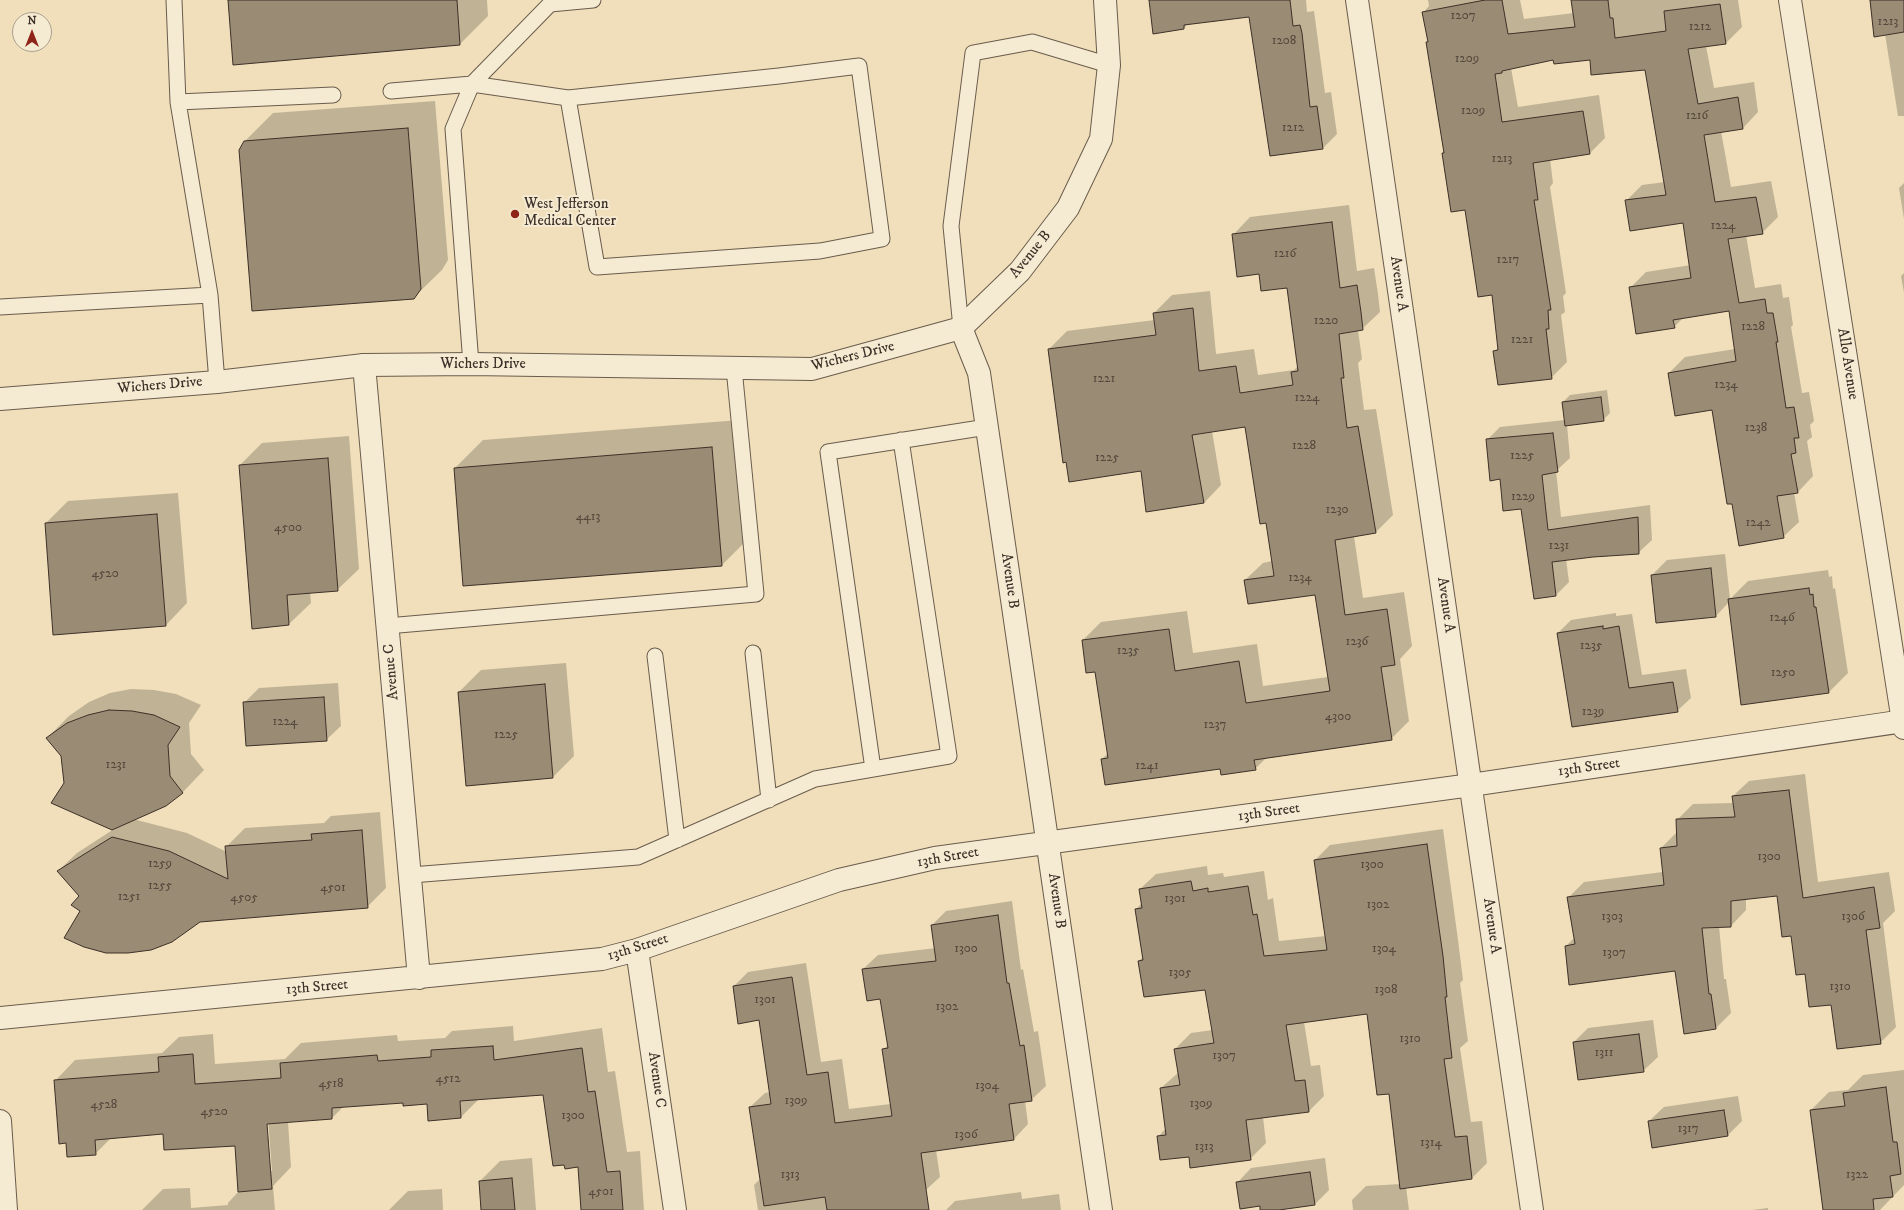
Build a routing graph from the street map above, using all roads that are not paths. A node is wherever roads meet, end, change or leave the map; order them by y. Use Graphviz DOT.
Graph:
graph roads {
  1 [pos="174,0"];
  2 [pos="593,0"];
  3 [pos="1104,0"];
  4 [pos="1358,0"];
  5 [pos="1790,0"];
  6 [pos="1109,65"];
  7 [pos="472,84"];
  8 [pos="390,91"];
  9 [pos="333,95"];
  10 [pos="568,98"];
  11 [pos="178,102"];
  12 [pos="210,295"];
  13 [pos="0,307"];
  14 [pos="961,328"];
  15 [pos="471,364"];
  16 [pos="364,365"];
  17 [pos="734,368"];
  18 [pos="217,382"];
  19 [pos="0,399"];
  20 [pos="987,427"];
  21 [pos="902,440"];
  22 [pos="387,626"];
  23 [pos="753,653"];
  24 [pos="655,656"];
  25 [pos="1904,723"];
  26 [pos="873,769"];
  27 [pos="1471,785"];
  28 [pos="769,800"];
  29 [pos="677,840"];
  30 [pos="1047,842"];
  31 [pos="410,874"];
  32 [pos="637,950"];
  33 [pos="419,978"];
  34 [pos="0,1018"];
  35 [pos="0,1121"];
  36 [pos="6,1210"];
  37 [pos="675,1210"];
  38 [pos="1101,1210"];
  39 [pos="1532,1210"];
  1 -- 11 [label="lane"];
  2 -- 7 [label="lane"];
  3 -- 6 [label="street, Avenue B"];
  4 -- 27 [label="street, Avenue A"];
  5 -- 25 [label="street, Allo Avenue"];
  6 -- 14 [label="street, Avenue B"];
  6 -- 14 [label="lane"];
  7 -- 8 [label="lane"];
  7 -- 10 [label="lane"];
  7 -- 15 [label="lane"];
  9 -- 11 [label="lane"];
  10 -- 10 [label="lane"];
  11 -- 12 [label="lane"];
  12 -- 13 [label="lane"];
  12 -- 18 [label="lane"];
  14 -- 17 [label="street, Wichers Drive"];
  14 -- 20 [label="street, Avenue B"];
  15 -- 16 [label="street, Wichers Drive"];
  15 -- 17 [label="street, Wichers Drive"];
  16 -- 18 [label="street, Wichers Drive"];
  16 -- 22 [label="street, Avenue C"];
  17 -- 22 [label="lane"];
  18 -- 19 [label="street, Wichers Drive"];
  20 -- 21 [label="lane"];
  20 -- 30 [label="street, Avenue B"];
  21 -- 26 [label="lane"];
  21 -- 26 [label="lane"];
  22 -- 31 [label="street, Avenue C"];
  23 -- 28 [label="lane"];
  24 -- 29 [label="lane"];
  25 -- 27 [label="street, 13th Street"];
  26 -- 28 [label="lane"];
  27 -- 30 [label="street, 13th Street"];
  27 -- 39 [label="street, Avenue A"];
  28 -- 29 [label="lane"];
  29 -- 31 [label="lane"];
  30 -- 32 [label="street, 13th Street"];
  30 -- 38 [label="street, Avenue B"];
  31 -- 33 [label="street, Avenue C"];
  32 -- 33 [label="street, 13th Street"];
  32 -- 37 [label="street, Avenue C"];
  33 -- 34 [label="street, 13th Street"];
  35 -- 36 [label="street"];
}
